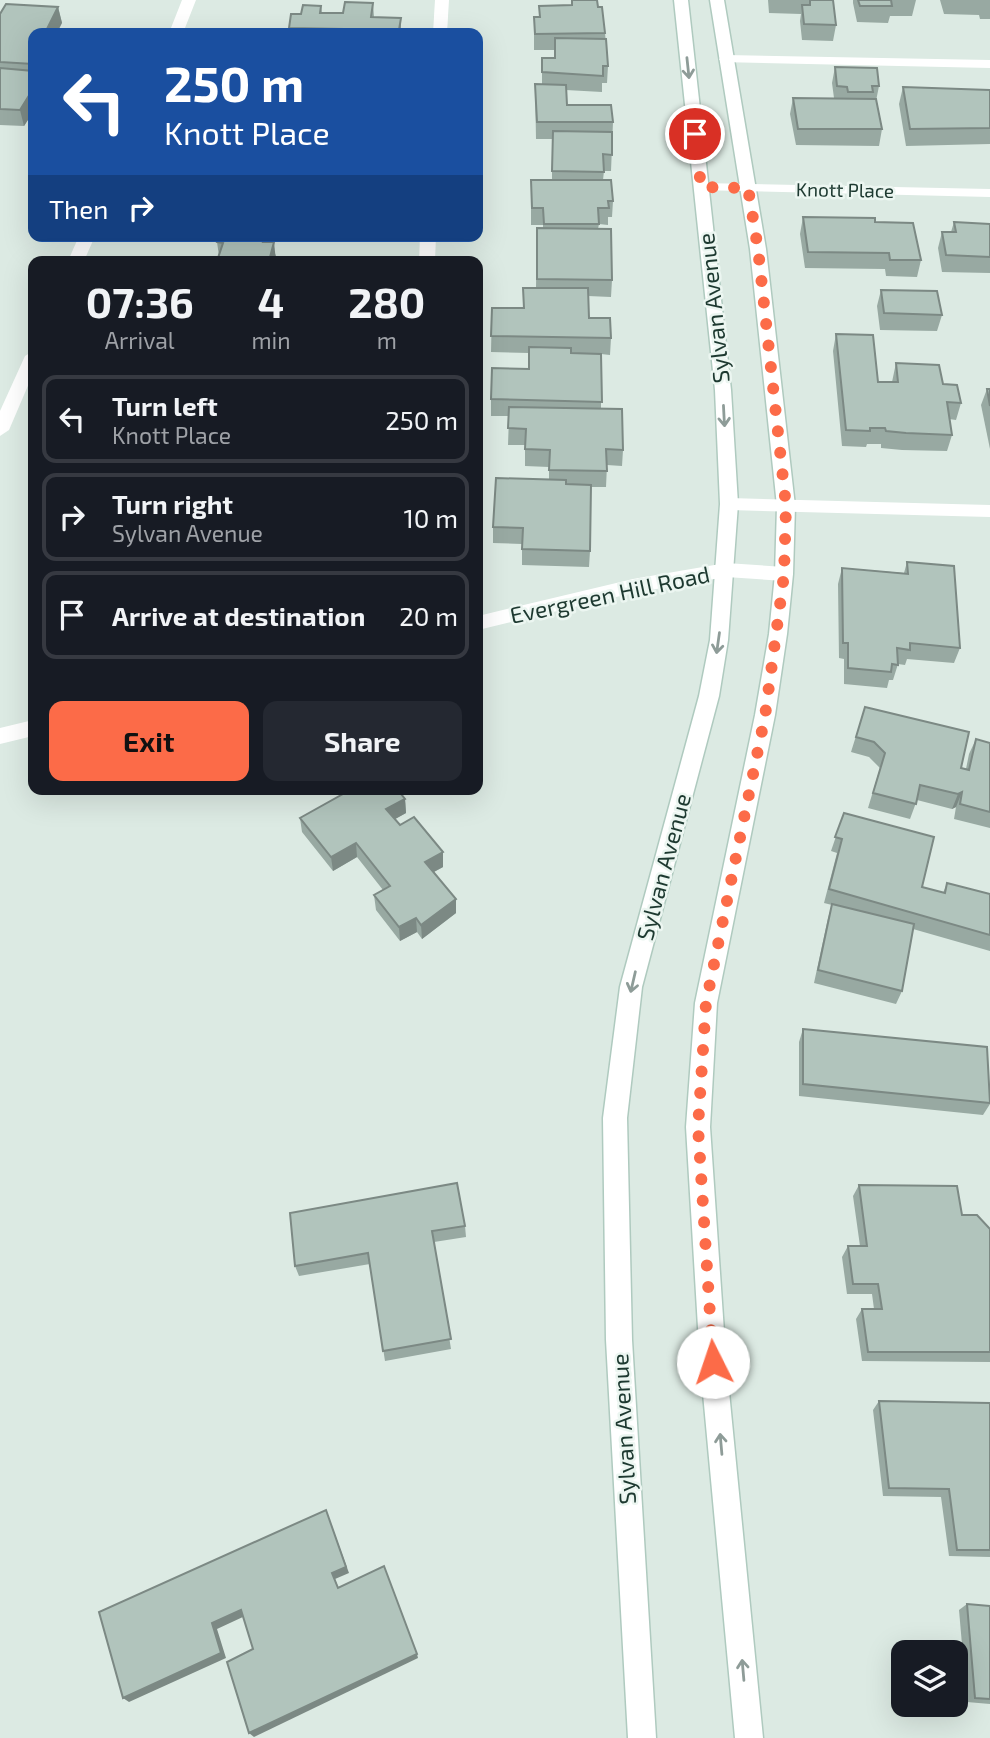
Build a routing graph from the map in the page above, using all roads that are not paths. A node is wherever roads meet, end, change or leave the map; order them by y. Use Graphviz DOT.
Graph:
graph roads {
  1 [pos="189,0"];
  2 [pos="442,0"];
  3 [pos="681,0"];
  4 [pos="718,0"];
  5 [pos="178,28"];
  6 [pos="440,28"];
  7 [pos="726,59"];
  8 [pos="990,64"];
  9 [pos="701,187"];
  10 [pos="748,188"];
  11 [pos="990,193"];
  12 [pos="28,367"];
  13 [pos="0,430"];
  14 [pos="729,504"];
  15 [pos="786,506"];
  16 [pos="990,511"];
  17 [pos="726,570"];
  18 [pos="784,575"];
  19 [pos="483,622"];
  20 [pos="28,729"];
  21 [pos="0,736"];
  22 [pos="642,1738"];
  23 [pos="749,1738"];
  1 -- 5 [label="main road"];
  2 -- 6 [label="main road"];
  3 -- 9 [label="main road, Sylvan Avenue, one-way"];
  4 -- 7 [label="main road"];
  7 -- 8 [label="main road"];
  7 -- 10 [label="main road"];
  9 -- 10 [label="main road, Knott Place"];
  9 -- 14 [label="main road, Sylvan Avenue, one-way"];
  10 -- 11 [label="main road, Knott Place"];
  10 -- 15 [label="main road"];
  12 -- 13 [label="main road"];
  14 -- 15 [label="main road"];
  14 -- 17 [label="main road, Sylvan Avenue"];
  15 -- 16 [label="main road"];
  15 -- 18 [label="main road"];
  17 -- 18 [label="main road, Evergreen Hill Road"];
  17 -- 19 [label="main road, Evergreen Hill Road"];
  17 -- 22 [label="main road, Sylvan Avenue, one-way"];
  23 -- 18 [label="main road, one-way"];
  20 -- 21 [label="main road"];
}
